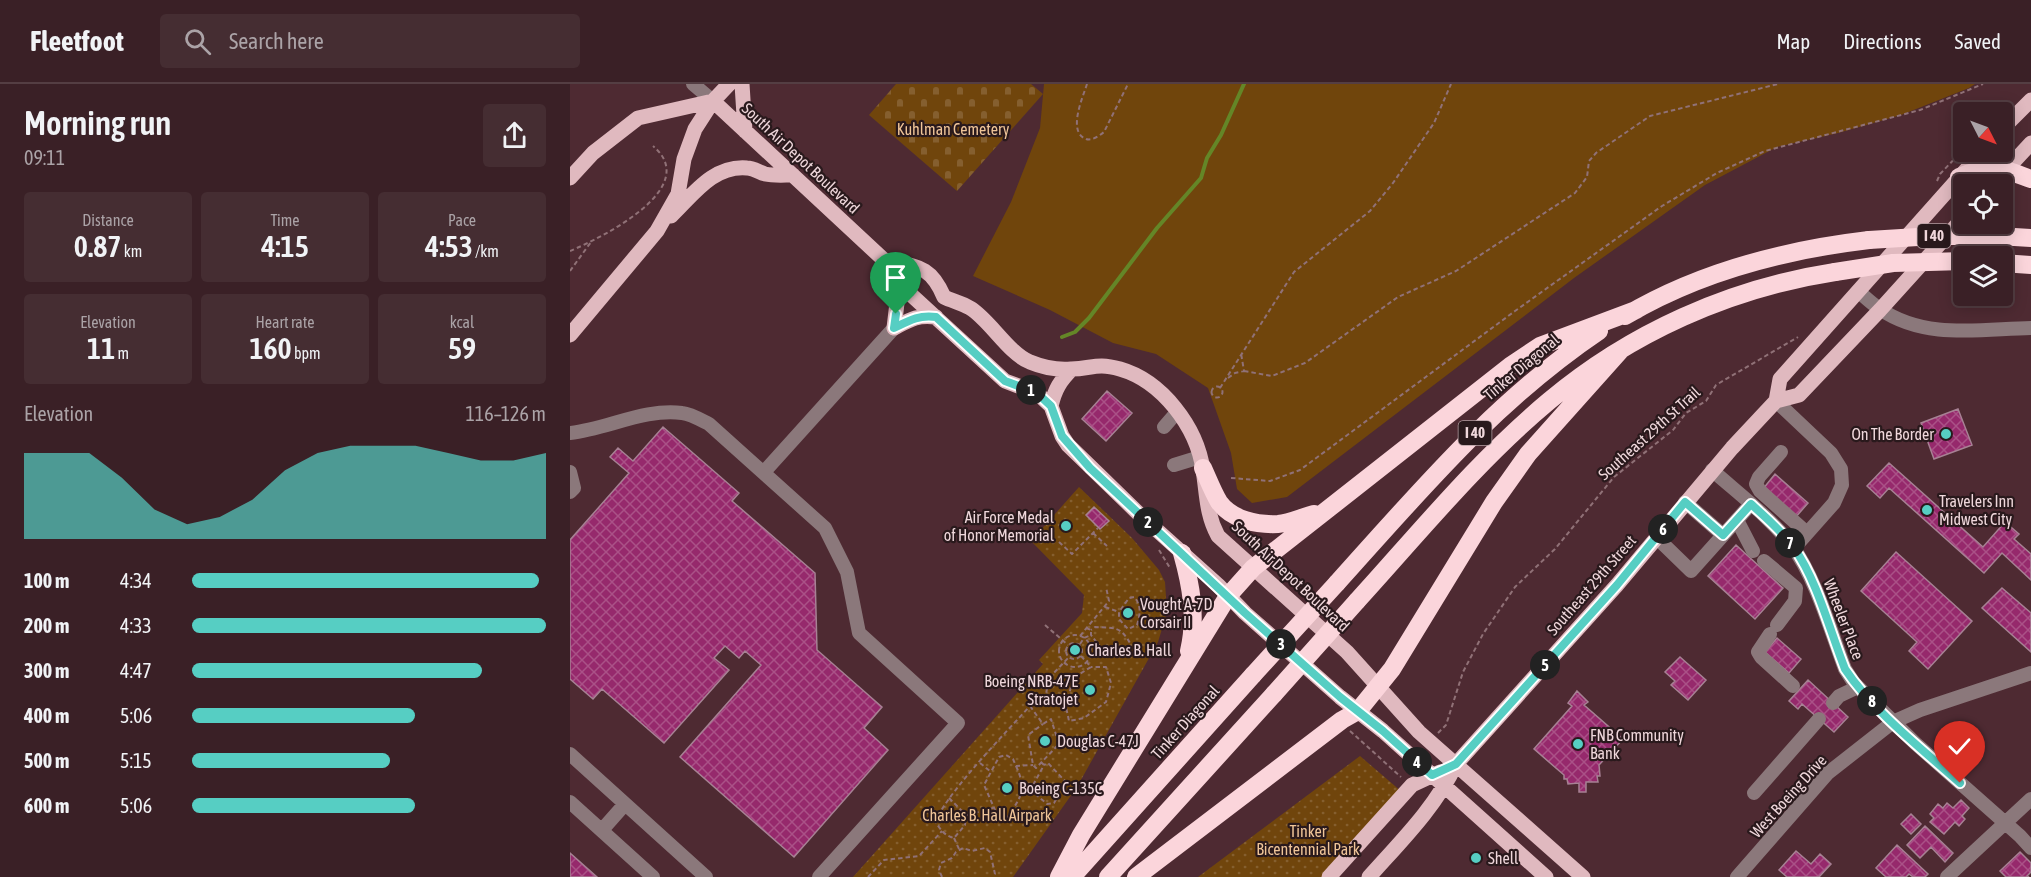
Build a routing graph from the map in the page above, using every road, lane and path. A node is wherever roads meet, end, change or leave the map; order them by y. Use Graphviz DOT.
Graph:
graph roads {
  1 [pos="693,84"];
  2 [pos="729,84"];
  3 [pos="742,84"];
  4 [pos="1087,84"];
  5 [pos="1128,84"];
  6 [pos="1451,84"];
  7 [pos="1778,84"];
  8 [pos="1983,84"];
  9 [pos="2031,100"];
  10 [pos="713,101"];
  11 [pos="2013,118"];
  12 [pos="745,131"];
  13 [pos="2031,143"];
  14 [pos="653,146"];
  15 [pos="1953,160"];
  16 [pos="1973,162"];
  17 [pos="2007,169"];
  18 [pos="1962,174"];
  19 [pos="1966,174"];
  20 [pos="2002,174"];
  21 [pos="793,175"];
  22 [pos="570,178"];
  23 [pos="2031,179"];
  24 [pos="1936,182"];
  25 [pos="1953,184"];
  26 [pos="1953,229"];
  27 [pos="657,231"];
  28 [pos="2031,238"];
  29 [pos="591,242"];
  30 [pos="570,251"];
  31 [pos="884,260"];
  32 [pos="1953,261"];
  33 [pos="2013,264"];
  34 [pos="2031,265"];
  35 [pos="570,271"];
  36 [pos="895,280"];
  37 [pos="1858,291"];
  38 [pos="1636,309"];
  39 [pos="1880,310"];
  40 [pos="936,317"];
  41 [pos="894,328"];
  42 [pos="2031,328"];
  43 [pos="1803,334"];
  44 [pos="570,335"];
  45 [pos="1620,351"];
  46 [pos="1241,353"];
  47 [pos="1072,369"];
  48 [pos="1244,371"];
  49 [pos="1226,380"];
  50 [pos="1220,388"];
  51 [pos="1776,401"];
  52 [pos="1051,406"];
  53 [pos="1177,412"];
  54 [pos="1164,427"];
  55 [pos="570,433"];
  56 [pos="1781,452"];
  57 [pos="1202,463"];
  58 [pos="1174,465"];
  59 [pos="1712,470"];
  60 [pos="570,472"];
  61 [pos="764,472"];
  62 [pos="1231,478"];
  63 [pos="570,492"];
  64 [pos="1685,502"];
  65 [pos="1751,504"];
  66 [pos="1324,510"];
  67 [pos="1737,520"];
  68 [pos="1098,528"];
  69 [pos="1093,533"];
  70 [pos="1807,533"];
  71 [pos="1723,535"];
  72 [pos="1656,537"];
  73 [pos="1059,542"];
  74 [pos="1107,546"];
  75 [pos="1794,548"];
  76 [pos="1753,551"];
  77 [pos="1182,553"];
  78 [pos="1764,561"];
  79 [pos="1253,568"];
  80 [pos="1106,587"];
  81 [pos="1228,596"];
  82 [pos="1105,607"];
  83 [pos="1119,612"];
  84 [pos="1045,625"];
  85 [pos="1086,628"];
  86 [pos="1091,630"];
  87 [pos="1091,635"];
  88 [pos="1080,636"];
  89 [pos="1084,638"];
  90 [pos="1063,640"];
  91 [pos="1080,644"];
  92 [pos="1068,645"];
  93 [pos="1081,656"];
  94 [pos="1069,657"];
  95 [pos="1086,662"];
  96 [pos="1064,663"];
  97 [pos="1186,664"];
  98 [pos="1091,667"];
  99 [pos="2031,673"];
  100 [pos="1794,686"];
  101 [pos="1378,687"];
  102 [pos="1858,687"];
  103 [pos="1833,703"];
  104 [pos="1030,706"];
  105 [pos="1358,711"];
  106 [pos="1819,719"];
  107 [pos="1893,722"];
  108 [pos="1043,724"];
  109 [pos="1430,742"];
  110 [pos="570,754"];
  111 [pos="980,763"];
  112 [pos="1043,764"];
  113 [pos="1456,764"];
  114 [pos="1033,765"];
  115 [pos="1016,766"];
  116 [pos="991,772"];
  117 [pos="1432,775"];
  118 [pos="1445,787"];
  119 [pos="1754,793"];
  120 [pos="949,798"];
  121 [pos="2031,799"];
  122 [pos="570,802"];
  123 [pos="625,804"];
  124 [pos="993,808"];
  125 [pos="966,815"];
  126 [pos="2005,823"];
  127 [pos="602,830"];
  128 [pos="942,831"];
  129 [pos="954,838"];
  130 [pos="2031,848"];
  131 [pos="959,850"];
  132 [pos="653,877"];
  133 [pos="706,877"];
  134 [pos="819,877"];
  135 [pos="868,877"];
  136 [pos="942,877"];
  137 [pos="994,877"];
  138 [pos="1059,877"];
  139 [pos="1072,877"];
  140 [pos="1108,877"];
  141 [pos="1136,877"];
  142 [pos="1329,877"];
  143 [pos="1368,877"];
  144 [pos="1546,877"];
  145 [pos="1583,877"];
  146 [pos="1737,877"];
  147 [pos="1947,877"];
  1 -- 10 [label="street, South Air Depot Boulevard"];
  2 -- 10 [label="main road"];
  3 -- 12 [label="main road"];
  4 -- 5 [label="path"];
  6 -- 46 [label="path"];
  7 -- 48 [label="path"];
  8 -- 62 [label="path"];
  9 -- 11 [label="main road"];
  10 -- 12 [label="main road, South Air Depot Boulevard"];
  10 -- 22 [label="main road"];
  10 -- 27 [label="main road"];
  12 -- 21 [label="main road, South Air Depot Boulevard"];
  13 -- 17 [label="main road"];
  14 -- 29 [label="path"];
  15 -- 24 [label="path"];
  16 -- 18 [label="main road, Southeast 29th Street"];
  17 -- 19 [label="highway"];
  17 -- 20 [label="main road"];
  17 -- 23 [label="highway"];
  21 -- 27 [label="main road"];
  21 -- 31 [label="main road, South Air Depot Boulevard"];
  25 -- 37 [label="main road, Southeast 29th Street"];
  26 -- 39 [label="main road, Southeast 29th Street"];
  27 -- 44 [label="main road"];
  28 -- 38 [label="highway, Tinker Diagonal / I 40, bridge"];
  29 -- 30 [label="path"];
  29 -- 35 [label="path"];
  31 -- 36 [label="main road, South Air Depot Boulevard"];
  31 -- 47 [label="main road, South Air Depot Boulevard"];
  32 -- 45 [label="highway, I 40, bridge"];
  33 -- 34 [label="highway"];
  36 -- 40 [label="main road, South Air Depot Boulevard"];
  36 -- 41 [label="main road"];
  37 -- 39 [label="street"];
  37 -- 51 [label="main road, Southeast 29th Street"];
  38 -- 66 [label="highway"];
  38 -- 139 [label="highway, Tinker Diagonal / I 40, bridge"];
  39 -- 42 [label="street"];
  39 -- 51 [label="main road, Southeast 29th Street"];
  40 -- 41 [label="main road"];
  40 -- 52 [label="main road, South Air Depot Boulevard"];
  41 -- 61 [label="street"];
  43 -- 109 [label="path, Southeast 29th St Trail"];
  45 -- 101 [label="highway"];
  45 -- 140 [label="highway, I 40, bridge"];
  46 -- 48 [label="path"];
  46 -- 49 [label="path"];
  47 -- 52 [label="main road"];
  47 -- 53 [label="main road, South Air Depot Boulevard"];
  48 -- 49 [label="path"];
  49 -- 50 [label="path"];
  51 -- 59 [label="main road, Southeast 29th Street"];
  51 -- 70 [label="street"];
  52 -- 77 [label="main road"];
  53 -- 54 [label="street"];
  53 -- 57 [label="main road, South Air Depot Boulevard"];
  55 -- 61 [label="street"];
  56 -- 70 [label="street"];
  57 -- 58 [label="street"];
  57 -- 66 [label="highway"];
  57 -- 79 [label="main road, South Air Depot Boulevard"];
  59 -- 64 [label="main road, Southeast 29th Street"];
  59 -- 65 [label="street, Wheeler Place"];
  60 -- 63 [label="street"];
  61 -- 134 [label="street"];
  64 -- 71 [label="street"];
  64 -- 72 [label="main road, Southeast 29th Street"];
  65 -- 67 [label="street"];
  65 -- 75 [label="street, Wheeler Place"];
  66 -- 79 [label="highway"];
  67 -- 71 [label="street"];
  67 -- 76 [label="street"];
  68 -- 69 [label="path"];
  69 -- 73 [label="path"];
  69 -- 74 [label="path"];
  70 -- 75 [label="street"];
  71 -- 72 [label="street"];
  72 -- 113 [label="main road, Southeast 29th Street"];
  75 -- 102 [label="street, Wheeler Place"];
  77 -- 81 [label="main road"];
  77 -- 97 [label="highway"];
  78 -- 100 [label="street"];
  79 -- 81 [label="highway"];
  79 -- 101 [label="main road, South Air Depot Boulevard"];
  80 -- 82 [label="path"];
  81 -- 97 [label="highway"];
  81 -- 105 [label="main road"];
  82 -- 83 [label="path"];
  82 -- 85 [label="path"];
  83 -- 83 [label="path"];
  84 -- 90 [label="path"];
  85 -- 86 [label="path"];
  85 -- 88 [label="path"];
  86 -- 87 [label="path"];
  86 -- 87 [label="path"];
  87 -- 89 [label="path"];
  88 -- 89 [label="path"];
  88 -- 90 [label="path"];
  89 -- 91 [label="path"];
  89 -- 95 [label="path"];
  90 -- 92 [label="path"];
  90 -- 96 [label="path"];
  91 -- 92 [label="path"];
  91 -- 93 [label="path"];
  92 -- 94 [label="path"];
  93 -- 94 [label="path"];
  93 -- 95 [label="path"];
  94 -- 96 [label="path"];
  95 -- 96 [label="path"];
  95 -- 98 [label="path"];
  96 -- 104 [label="path"];
  97 -- 138 [label="highway"];
  98 -- 98 [label="path"];
  99 -- 107 [label="street, West Boeing Drive"];
  101 -- 105 [label="highway"];
  101 -- 109 [label="main road, South Air Depot Boulevard"];
  102 -- 103 [label="street"];
  102 -- 107 [label="street, Wheeler Place"];
  104 -- 108 [label="path"];
  104 -- 111 [label="path"];
  105 -- 117 [label="main road"];
  105 -- 141 [label="highway"];
  106 -- 119 [label="street"];
  107 -- 126 [label="street, Wheeler Place"];
  107 -- 146 [label="street, West Boeing Drive"];
  108 -- 112 [label="path"];
  108 -- 114 [label="path"];
  109 -- 113 [label="main road, South Air Depot Boulevard"];
  110 -- 123 [label="street"];
  111 -- 116 [label="path"];
  111 -- 120 [label="path"];
  112 -- 112 [label="path"];
  112 -- 114 [label="path"];
  113 -- 117 [label="main road, Southeast 29th Street"];
  113 -- 118 [label="main road, Southeast 29th Street"];
  113 -- 145 [label="main road, South Air Depot Boulevard"];
  114 -- 115 [label="path"];
  115 -- 116 [label="path"];
  115 -- 124 [label="path"];
  116 -- 124 [label="path"];
  117 -- 118 [label="main road"];
  117 -- 142 [label="main road, Southeast 29th Street"];
  118 -- 143 [label="main road, Southeast 29th Street"];
  118 -- 144 [label="main road"];
  120 -- 125 [label="path"];
  120 -- 128 [label="path"];
  121 -- 126 [label="street"];
  122 -- 127 [label="street"];
  123 -- 127 [label="street"];
  123 -- 133 [label="street"];
  124 -- 125 [label="path"];
  125 -- 129 [label="path"];
  126 -- 130 [label="street, Wheeler Place"];
  126 -- 147 [label="street"];
  127 -- 132 [label="street"];
  128 -- 129 [label="path"];
  128 -- 135 [label="path"];
  129 -- 131 [label="path"];
  131 -- 136 [label="path"];
  131 -- 137 [label="path"];
}
